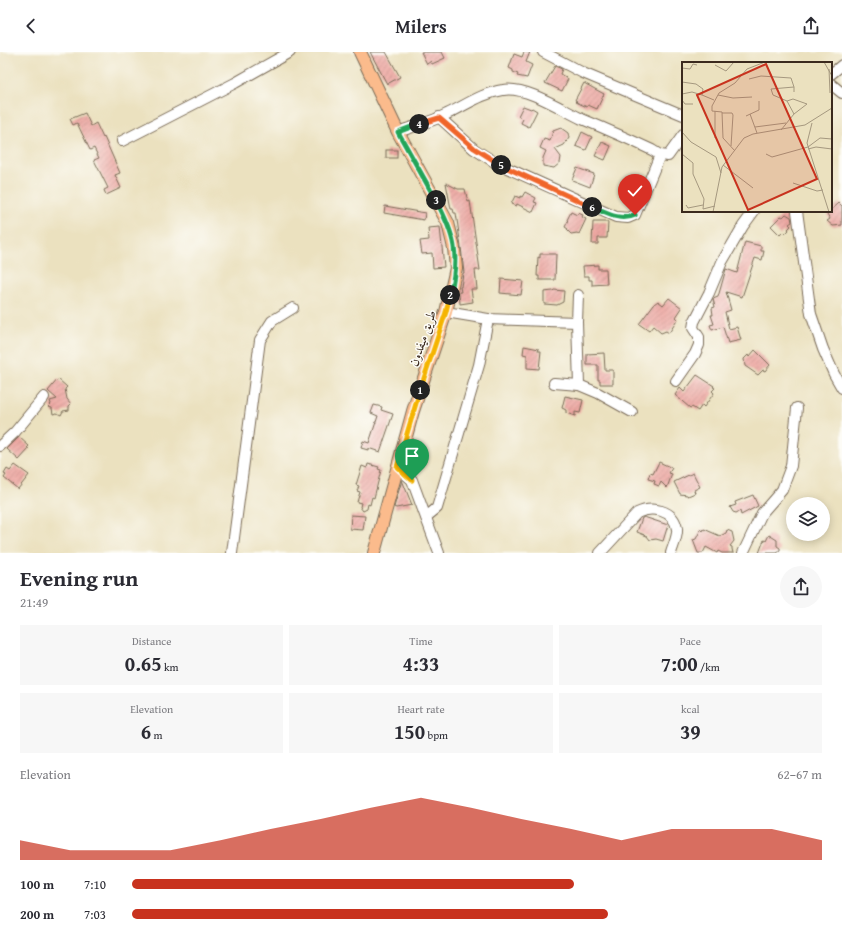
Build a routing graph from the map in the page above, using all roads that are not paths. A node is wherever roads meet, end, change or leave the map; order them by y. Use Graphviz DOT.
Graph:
graph roads {
  1 [pos="290,52"];
  2 [pos="360,52"];
  3 [pos="543,52"];
  4 [pos="842,65"];
  5 [pos="832,73"];
  6 [pos="832,85"];
  7 [pos="842,93"];
  8 [pos="682,115"];
  9 [pos="439,118"];
  10 [pos="398,132"];
  11 [pos="682,136"];
  12 [pos="122,141"];
  13 [pos="660,155"];
  14 [pos="753,212"];
  15 [pos="798,212"];
  16 [pos="578,295"];
  17 [pos="293,308"];
  18 [pos="446,312"];
  19 [pos="488,319"];
  20 [pos="577,322"];
  21 [pos="676,381"];
  22 [pos="554,382"];
  23 [pos="579,385"];
  24 [pos="842,388"];
  25 [pos="44,397"];
  26 [pos="797,408"];
  27 [pos="632,412"];
  28 [pos="0,446"];
  29 [pos="397,467"];
  30 [pos="426,517"];
  31 [pos="232,553"];
  32 [pos="374,553"];
  33 [pos="439,553"];
  34 [pos="600,553"];
  35 [pos="670,553"];
  36 [pos="743,553"];
  1 -- 12 [label="street"];
  2 -- 10 [label="main road, طريق ميفدون"];
  3 -- 8 [label="street"];
  4 -- 5 [label="street"];
  6 -- 7 [label="street"];
  9 -- 10 [label="street"];
  9 -- 13 [label="street"];
  9 -- 13 [label="street"];
  10 -- 18 [label="main road, طريق ميفدون"];
  11 -- 13 [label="street"];
  14 -- 21 [label="street"];
  15 -- 24 [label="street"];
  16 -- 20 [label="street"];
  17 -- 31 [label="street"];
  18 -- 19 [label="street"];
  18 -- 29 [label="main road, طريق ميفدون"];
  19 -- 20 [label="street"];
  19 -- 30 [label="street"];
  20 -- 23 [label="street"];
  22 -- 23 [label="street"];
  23 -- 27 [label="street"];
  25 -- 28 [label="street"];
  26 -- 36 [label="street"];
  29 -- 30 [label="street"];
  29 -- 32 [label="main road, طريق ميفدون"];
  30 -- 33 [label="street"];
  34 -- 35 [label="street"];
}
